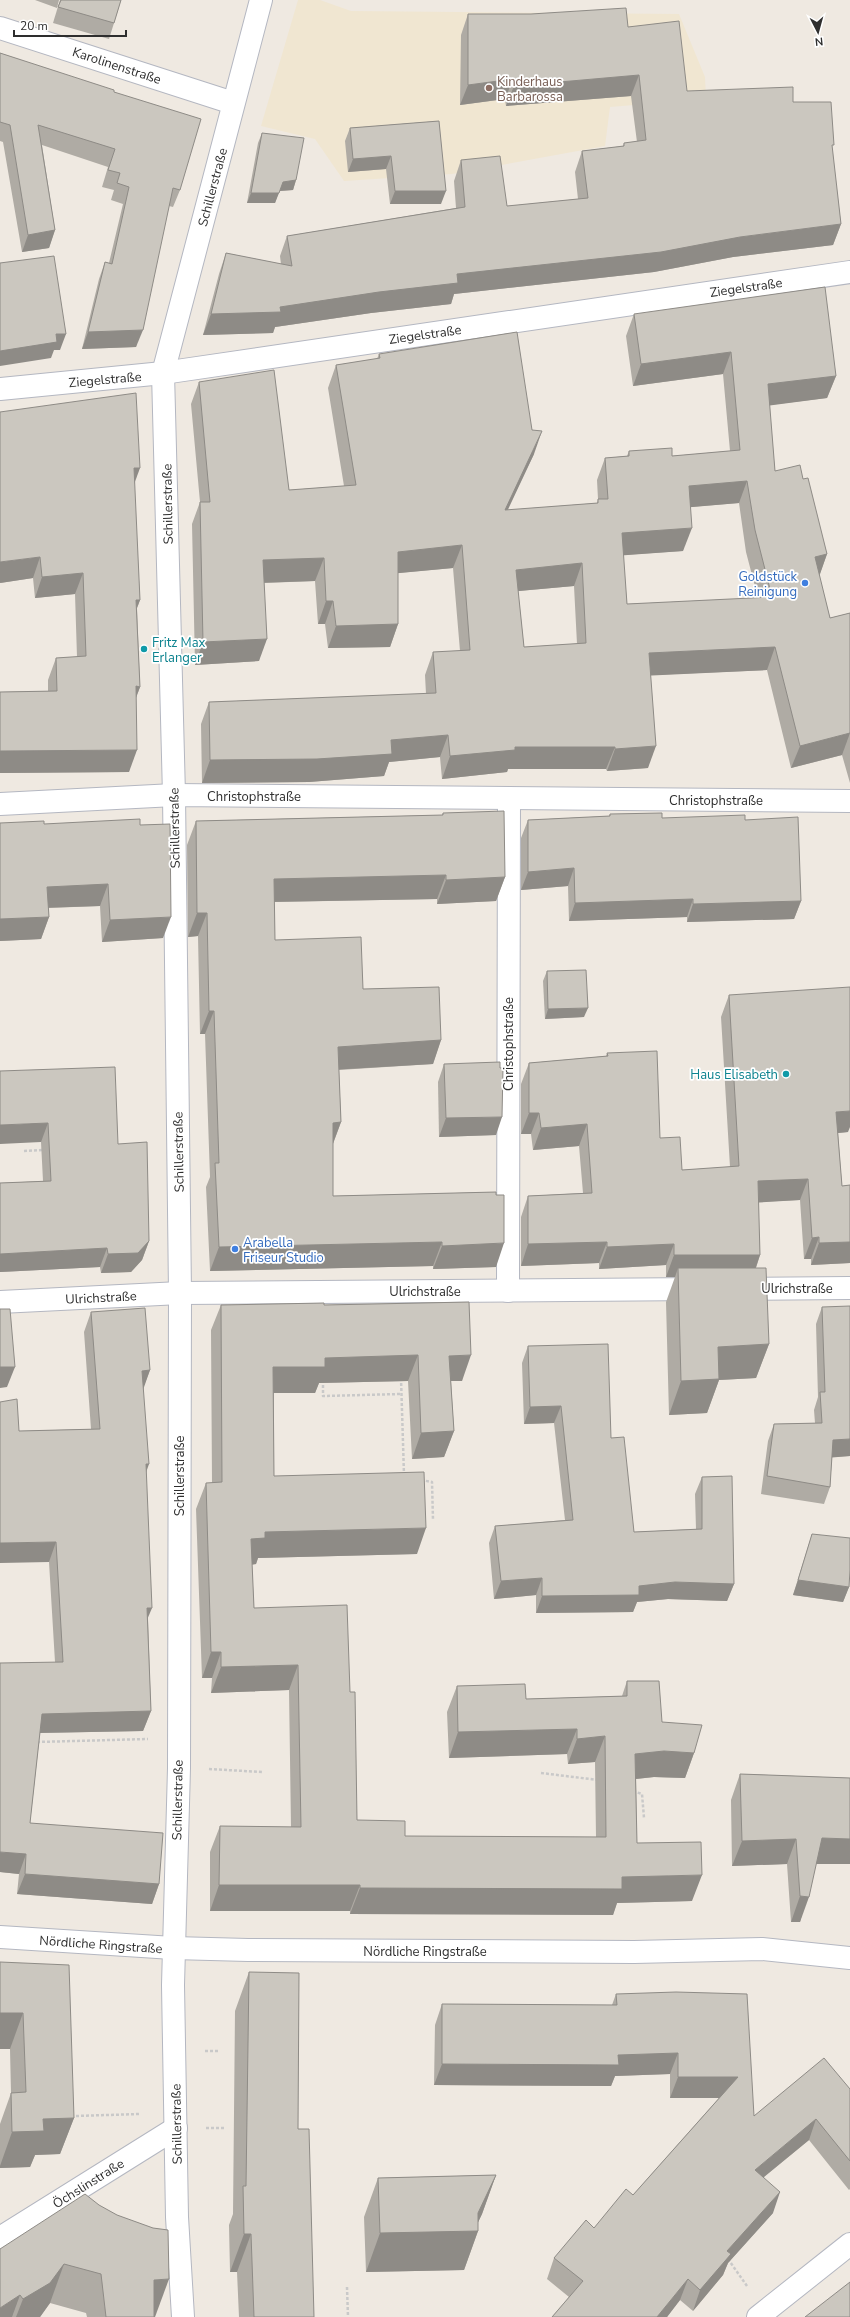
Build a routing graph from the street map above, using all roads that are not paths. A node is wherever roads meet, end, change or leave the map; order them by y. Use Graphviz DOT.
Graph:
graph roads {
  1 [pos="261,0"];
  2 [pos="0,28"];
  3 [pos="233,103"];
  4 [pos="850,272"];
  5 [pos="164,373"];
  6 [pos="0,389"];
  7 [pos="174,796"];
  8 [pos="509,798"];
  9 [pos="850,801"];
  10 [pos="0,804"];
  11 [pos="850,1288"];
  12 [pos="508,1291"];
  13 [pos="180,1293"];
  14 [pos="0,1302"];
  15 [pos="0,1937"];
  16 [pos="173,1948"];
  17 [pos="850,1958"];
  18 [pos="176,2120"];
  19 [pos="0,2238"];
  20 [pos="850,2244"];
  21 [pos="761,2314"];
  22 [pos="183,2317"];
  1 -- 3 [label="street, Schillerstraße"];
  2 -- 3 [label="street, Karolinenstraße"];
  3 -- 5 [label="street, Schillerstraße"];
  4 -- 5 [label="street, Ziegelstraße"];
  5 -- 6 [label="street, Ziegelstraße"];
  5 -- 7 [label="street, Schillerstraße"];
  7 -- 8 [label="street, Christophstraße"];
  7 -- 10 [label="street, Christophstraße"];
  7 -- 13 [label="street, Schillerstraße"];
  8 -- 9 [label="street, Christophstraße"];
  8 -- 12 [label="street, Christophstraße"];
  11 -- 12 [label="street, Ulrichstraße"];
  12 -- 13 [label="street, Ulrichstraße"];
  13 -- 14 [label="street, Ulrichstraße"];
  13 -- 16 [label="street, Schillerstraße"];
  15 -- 16 [label="street, Nördliche Ringstraße"];
  16 -- 17 [label="street, Nördliche Ringstraße"];
  16 -- 18 [label="street, Schillerstraße"];
  18 -- 19 [label="street, Öchslinstraße"];
  18 -- 22 [label="street, Schillerstraße"];
  20 -- 21 [label="street"];
}
